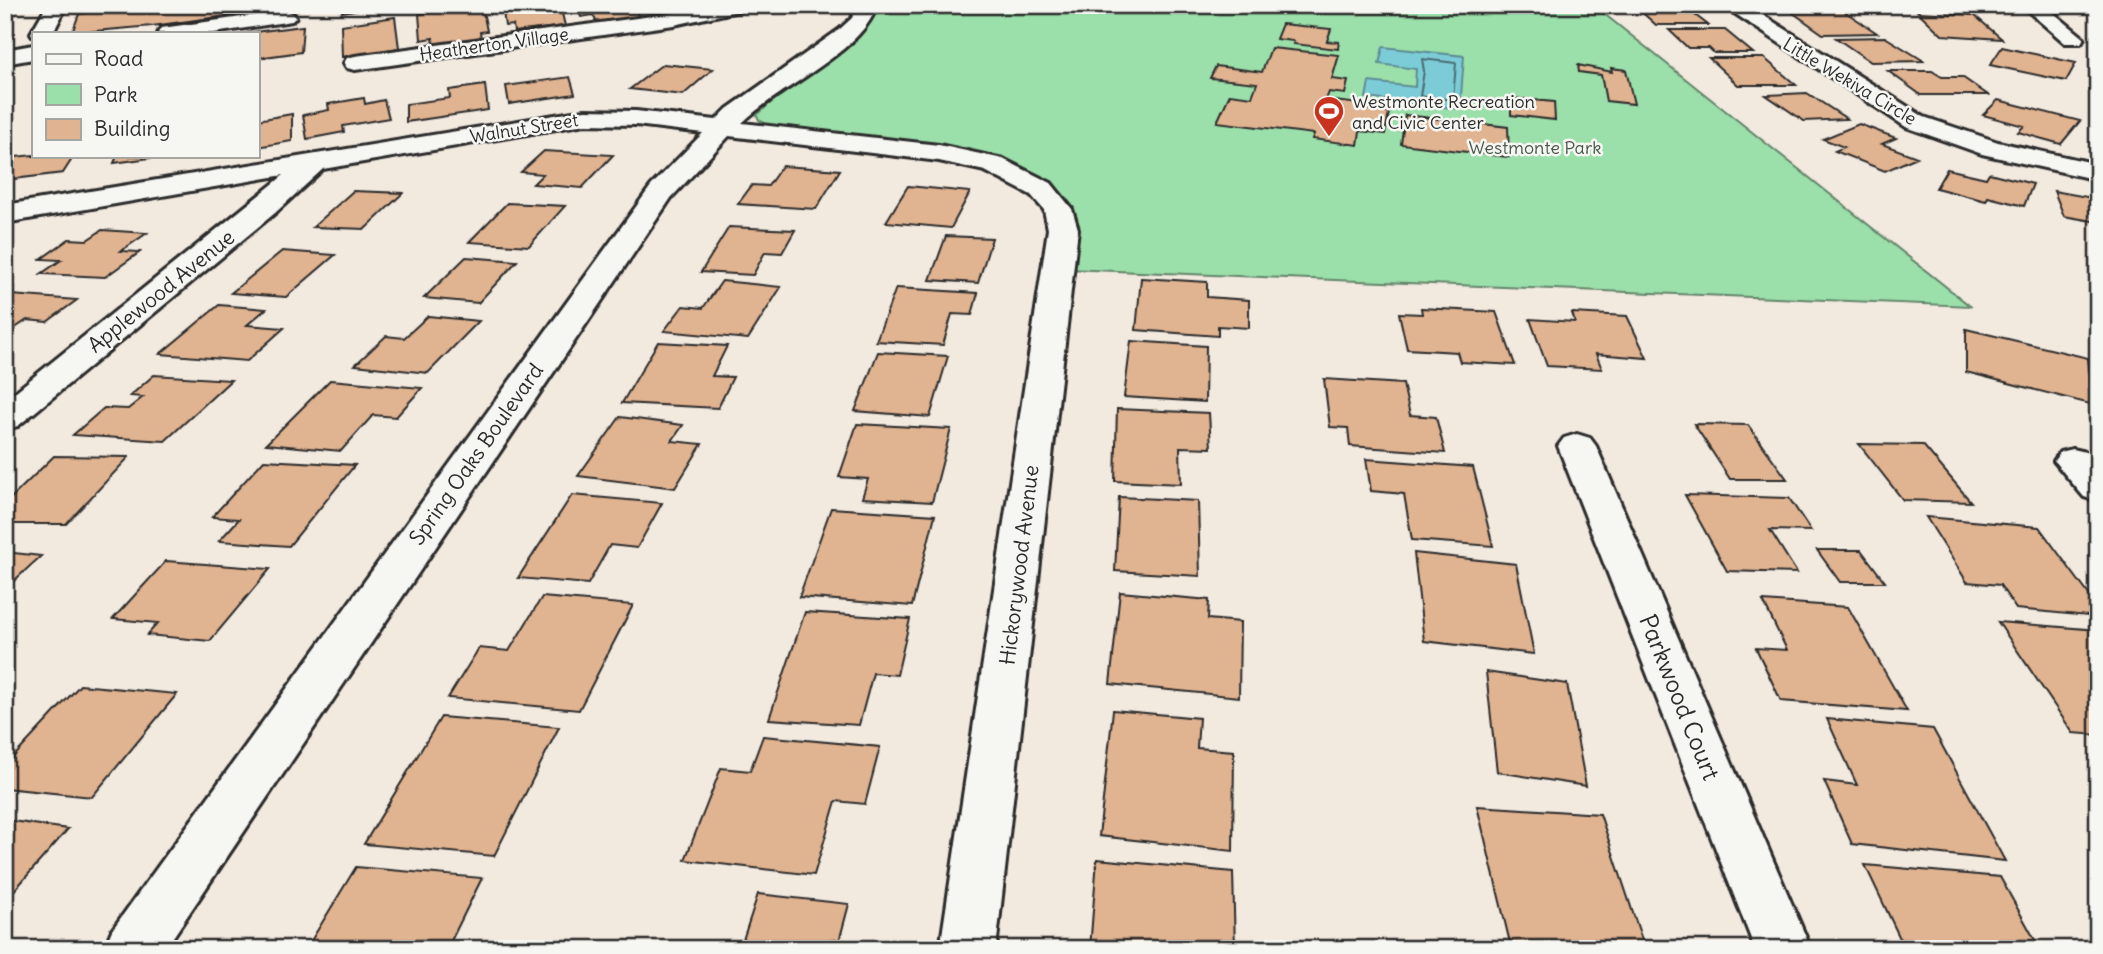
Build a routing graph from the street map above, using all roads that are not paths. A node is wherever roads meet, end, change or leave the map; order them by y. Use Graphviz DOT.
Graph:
graph roads {
  1 [pos="57,5"];
  2 [pos="740,5"];
  3 [pos="867,5"];
  4 [pos="1732,5"];
  5 [pos="2031,5"];
  6 [pos="669,12"];
  7 [pos="285,17"];
  8 [pos="43,32"];
  9 [pos="176,32"];
  10 [pos="2073,38"];
  11 [pos="32,48"];
  12 [pos="5,57"];
  13 [pos="355,63"];
  14 [pos="722,128"];
  15 [pos="315,162"];
  16 [pos="2098,172"];
  17 [pos="1041,189"];
  18 [pos="5,214"];
  19 [pos="5,418"];
  20 [pos="1577,446"];
  21 [pos="132,949"];
  22 [pos="968,949"];
  23 [pos="1783,949"];
  1 -- 8 [label="street"];
  2 -- 6 [label="street, Heatherton Village"];
  3 -- 14 [label="street, Spring Oaks Boulevard"];
  4 -- 16 [label="street, Little Wekiva Circle"];
  5 -- 10 [label="street"];
  6 -- 13 [label="street, Heatherton Village"];
  7 -- 9 [label="street"];
  11 -- 12 [label="street"];
  14 -- 15 [label="street, Walnut Street"];
  14 -- 17 [label="street, Walnut Street"];
  14 -- 21 [label="street, Spring Oaks Boulevard"];
  15 -- 18 [label="street, Walnut Street"];
  15 -- 19 [label="street, Applewood Avenue"];
  17 -- 22 [label="street, Hickorywood Avenue"];
  20 -- 23 [label="street, Parkwood Court"];
}
